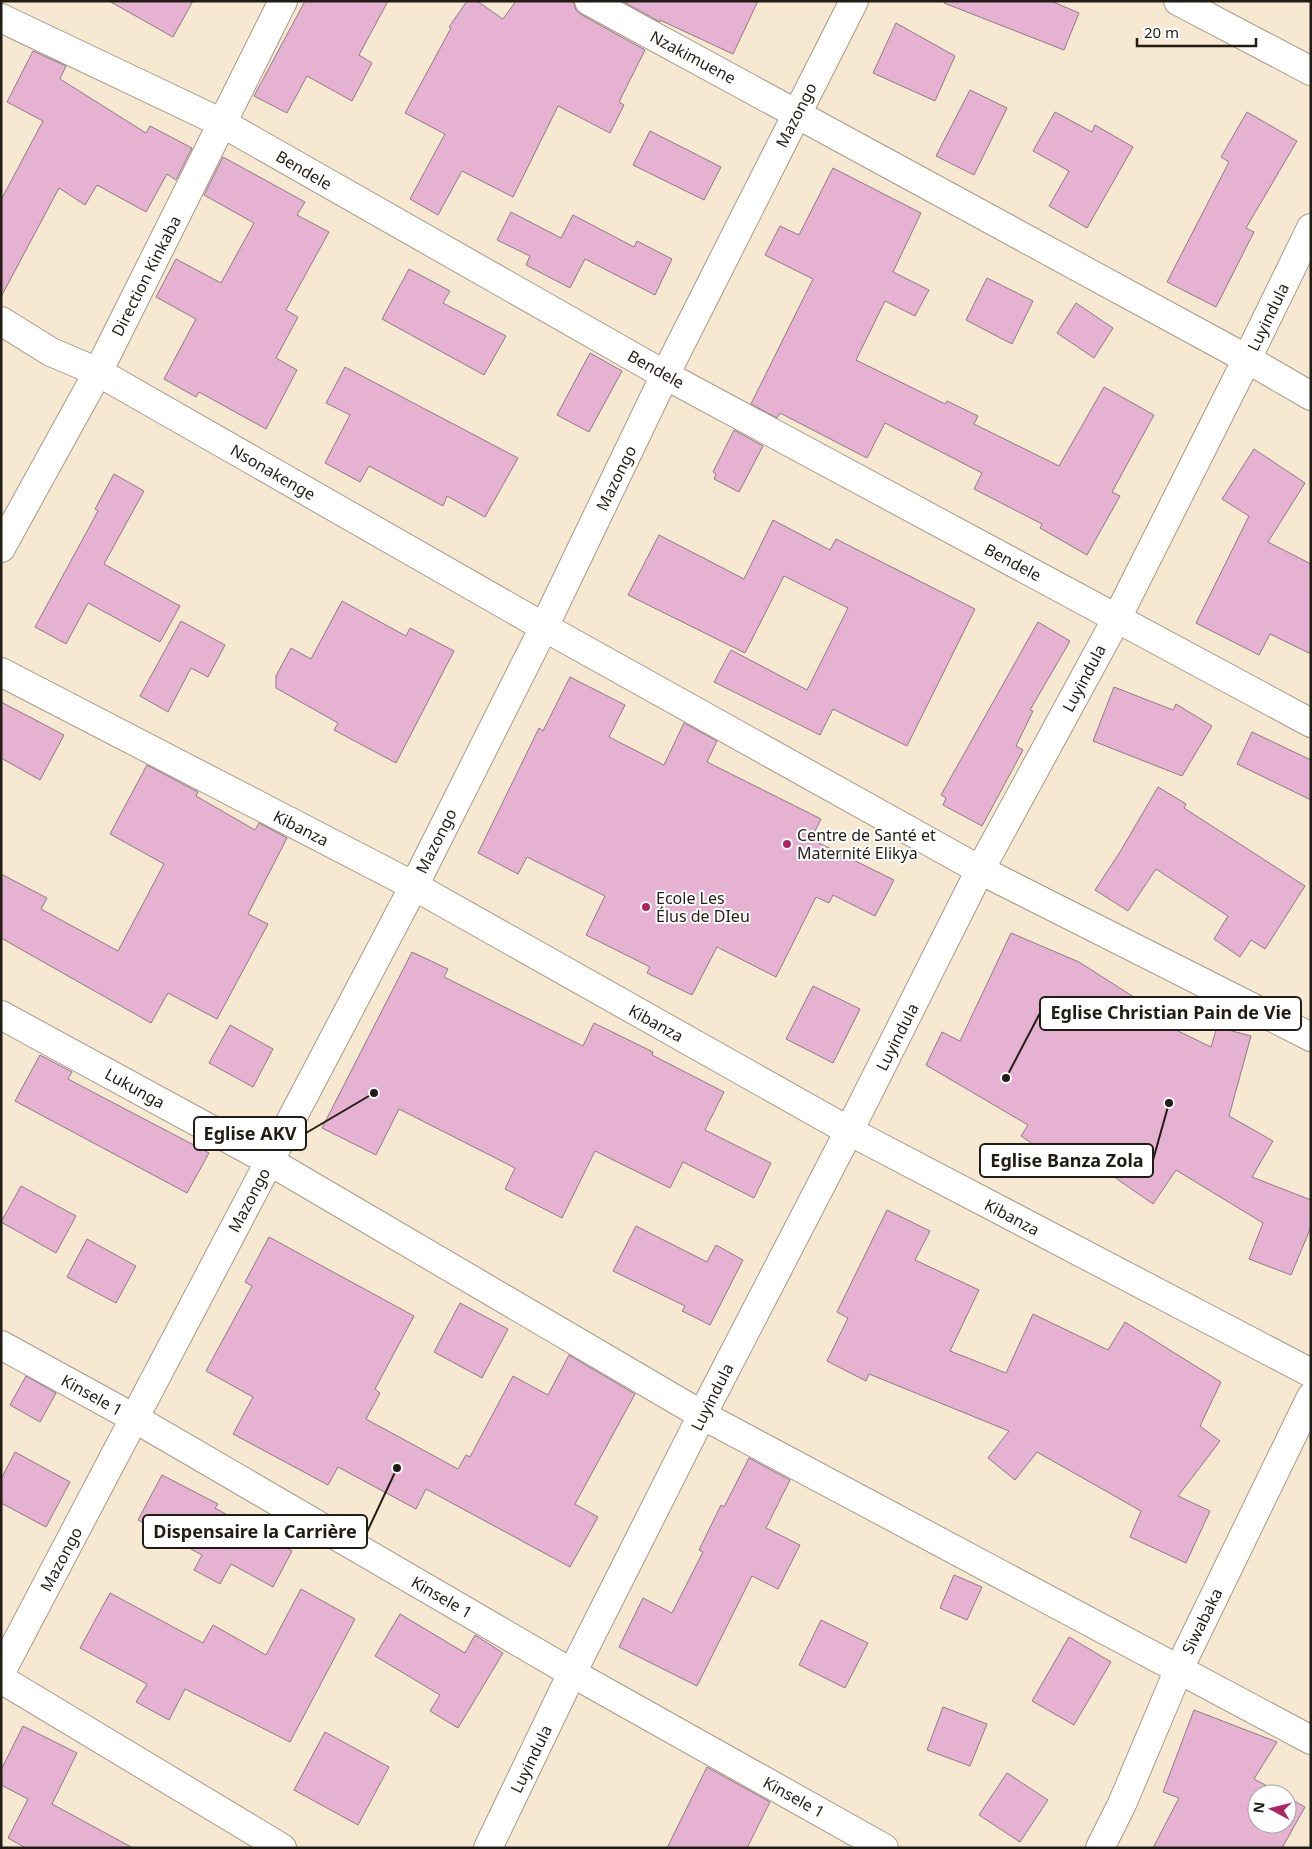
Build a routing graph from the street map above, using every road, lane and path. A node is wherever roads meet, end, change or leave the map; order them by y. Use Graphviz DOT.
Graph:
graph roads {
  1 [pos="283,1"];
  2 [pos="589,1"];
  3 [pos="854,1"];
  4 [pos="1178,1"];
  5 [pos="1,18"];
  6 [pos="1311,71"];
  7 [pos="796,114"];
  8 [pos="222,123"];
  9 [pos="1311,228"];
  10 [pos="1,321"];
  11 [pos="1248,359"];
  12 [pos="98,372"];
  13 [pos="665,375"];
  14 [pos="1311,396"];
  15 [pos="1,548"];
  16 [pos="1117,618"];
  17 [pos="544,627"];
  18 [pos="1,672"];
  19 [pos="1311,723"];
  20 [pos="980,870"];
  21 [pos="414,886"];
  22 [pos="1,1015"];
  23 [pos="1311,1036"];
  24 [pos="849,1131"];
  25 [pos="269,1161"];
  26 [pos="1,1345"];
  27 [pos="1311,1373"];
  28 [pos="1311,1397"];
  29 [pos="702,1415"];
  30 [pos="134,1418"];
  31 [pos="1179,1670"];
  32 [pos="1,1672"];
  33 [pos="572,1673"];
  34 [pos="1,1679"];
  35 [pos="1311,1740"];
  36 [pos="282,1848"];
  37 [pos="488,1848"];
  38 [pos="884,1848"];
  39 [pos="1100,1848"];
  1 -- 8 [label="street, Direction Kinkaba"];
  2 -- 7 [label="street, Nzakimuene"];
  3 -- 7 [label="street, Mazongo"];
  4 -- 6 [label="street"];
  5 -- 8 [label="street, Bendele"];
  7 -- 11 [label="street, Nzakimuene"];
  7 -- 13 [label="street, Mazongo"];
  8 -- 12 [label="street, Direction Kinkaba"];
  8 -- 13 [label="street, Bendele"];
  9 -- 11 [label="street, Luyindula"];
  10 -- 12 [label="street, Nsonakenge"];
  11 -- 14 [label="street, Nzakimuene"];
  11 -- 16 [label="street, Luyindula"];
  12 -- 15 [label="street, Direction Kinkaba"];
  12 -- 17 [label="street, Nsonakenge"];
  13 -- 16 [label="street, Bendele"];
  13 -- 17 [label="street, Mazongo"];
  16 -- 19 [label="street, Bendele"];
  16 -- 20 [label="street, Luyindula"];
  17 -- 20 [label="street, Nsonakenge"];
  17 -- 21 [label="street, Mazongo"];
  18 -- 21 [label="street, Kibanza"];
  20 -- 23 [label="street, Nsonakenge"];
  20 -- 24 [label="street, Luyindula"];
  21 -- 24 [label="street, Kibanza"];
  21 -- 25 [label="street, Mazongo"];
  22 -- 25 [label="street, Lukunga"];
  24 -- 27 [label="street, Kibanza"];
  24 -- 29 [label="street, Luyindula"];
  25 -- 29 [label="street, Lukunga"];
  25 -- 30 [label="street, Mazongo"];
  26 -- 30 [label="street, Kinsele 1"];
  28 -- 31 [label="street, Siwabaka"];
  29 -- 31 [label="street, Lukunga"];
  29 -- 33 [label="street, Luyindula"];
  30 -- 32 [label="street, Mazongo"];
  30 -- 33 [label="street, Kinsele 1"];
  31 -- 35 [label="street, Lukunga"];
  31 -- 39 [label="street, Siwabaka"];
  33 -- 37 [label="street, Luyindula"];
  33 -- 38 [label="street, Kinsele 1"];
  34 -- 36 [label="street"];
}
